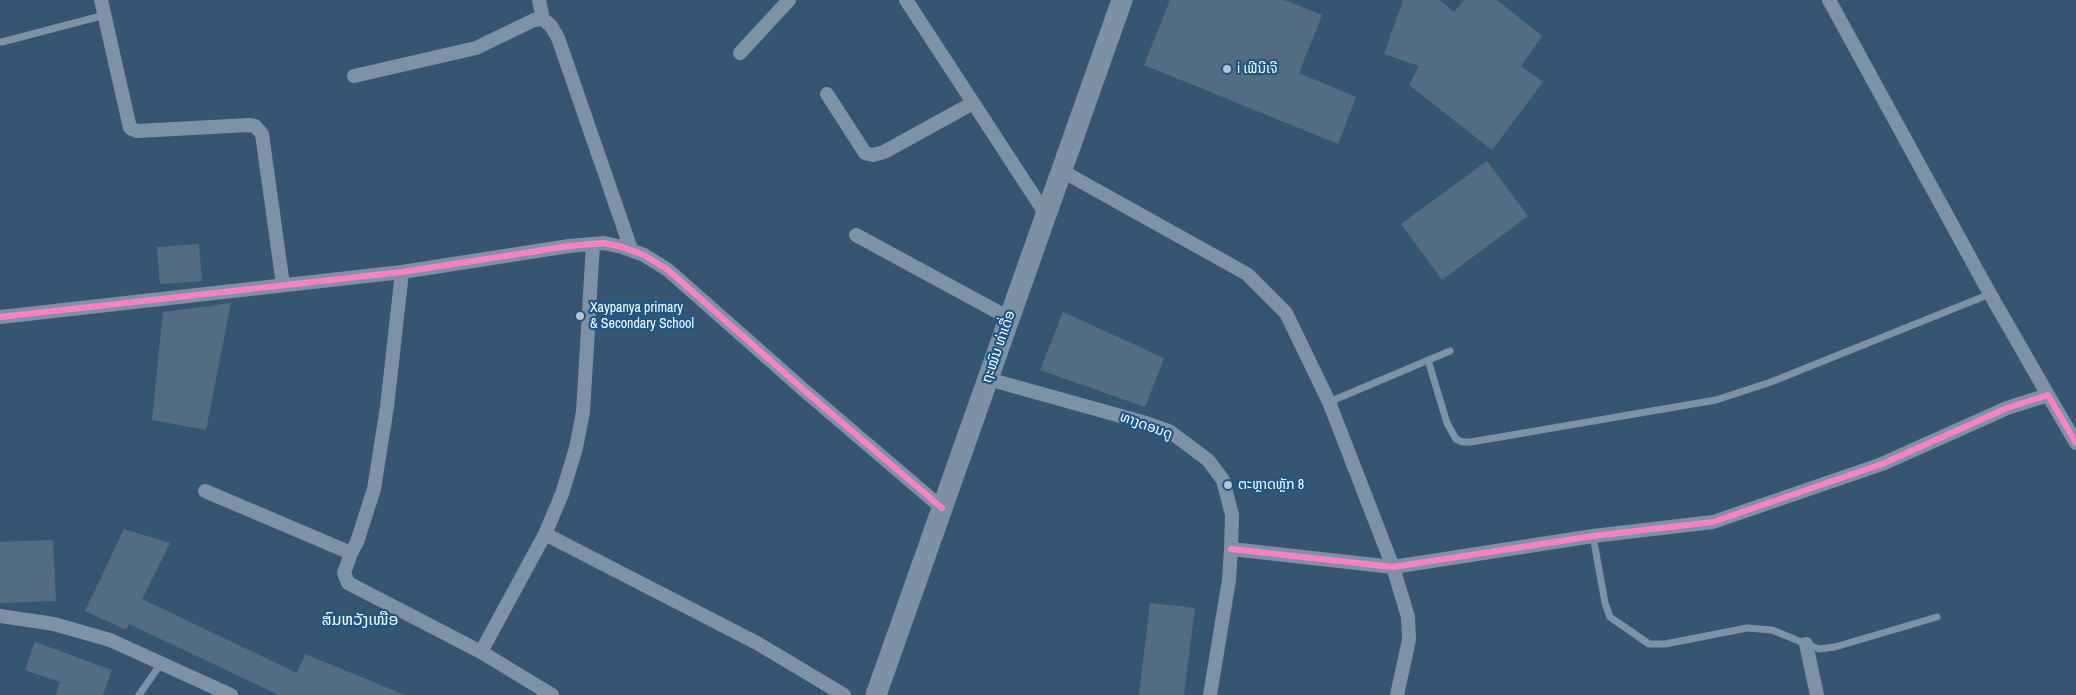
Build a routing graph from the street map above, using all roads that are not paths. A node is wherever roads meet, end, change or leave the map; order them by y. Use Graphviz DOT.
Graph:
graph roads {
  1 [pos="101,0"];
  2 [pos="539,0"];
  3 [pos="789,0"];
  4 [pos="906,0"];
  5 [pos="1122,0"];
  6 [pos="1828,0"];
  7 [pos="105,15"];
  8 [pos="543,19"];
  9 [pos="2,42"];
  10 [pos="740,53"];
  11 [pos="354,76"];
  12 [pos="827,94"];
  13 [pos="973,103"];
  14 [pos="1062,171"];
  15 [pos="1047,216"];
  16 [pos="856,235"];
  17 [pos="593,244"];
  18 [pos="631,250"];
  19 [pos="402,272"];
  20 [pos="283,285"];
  21 [pos="1990,294"];
  22 [pos="0,317"];
  23 [pos="1010,318"];
  24 [pos="1450,351"];
  25 [pos="1428,360"];
  26 [pos="988,379"];
  27 [pos="2048,395"];
  28 [pos="1328,402"];
  29 [pos="2076,443"];
  30 [pos="205,491"];
  31 [pos="942,508"];
  32 [pos="545,534"];
  33 [pos="1593,536"];
  34 [pos="1231,549"];
  35 [pos="350,553"];
  36 [pos="1393,567"];
  37 [pos="0,616"];
  38 [pos="1937,617"];
  39 [pos="1806,644"];
  40 [pos="481,652"];
  41 [pos="162,662"];
  42 [pos="140,695"];
  43 [pos="231,695"];
  44 [pos="552,695"];
  45 [pos="844,695"];
  46 [pos="876,695"];
  47 [pos="1210,695"];
  48 [pos="1397,695"];
  49 [pos="1817,695"];
  1 -- 7 [label="street"];
  2 -- 8 [label="street"];
  3 -- 10 [label="street"];
  4 -- 13 [label="street"];
  5 -- 14 [label="main road, ຖະໝົນ ທ່າເດື່ອ"];
  6 -- 21 [label="street"];
  7 -- 9 [label="lane"];
  7 -- 20 [label="street"];
  8 -- 11 [label="street"];
  8 -- 18 [label="street"];
  12 -- 13 [label="street"];
  13 -- 15 [label="street"];
  14 -- 15 [label="main road, ຖະໝົນ ທ່າເດື່ອ"];
  14 -- 28 [label="street"];
  15 -- 23 [label="main road, ຖະໝົນ ທ່າເດື່ອ"];
  16 -- 23 [label="street"];
  17 -- 18 [label="street"];
  17 -- 19 [label="street"];
  17 -- 32 [label="street"];
  18 -- 31 [label="street"];
  19 -- 20 [label="street"];
  19 -- 35 [label="street"];
  20 -- 22 [label="street"];
  21 -- 25 [label="lane"];
  21 -- 27 [label="street"];
  23 -- 26 [label="main road, ຖະໝົນ ທ່າເດື່ອ"];
  24 -- 25 [label="lane"];
  25 -- 28 [label="lane"];
  26 -- 31 [label="main road, ຖະໝົນ ທ່າເດື່ອ"];
  26 -- 34 [label="street, ທາງດອນດູ"];
  27 -- 29 [label="street"];
  27 -- 33 [label="street"];
  28 -- 36 [label="street"];
  30 -- 35 [label="street"];
  31 -- 46 [label="main road, ຖະໝົນ ທ່າເດື່ອ"];
  32 -- 40 [label="street"];
  32 -- 45 [label="street"];
  33 -- 36 [label="street"];
  33 -- 39 [label="lane"];
  34 -- 36 [label="street"];
  34 -- 47 [label="street, ທາງດອນດູ"];
  35 -- 40 [label="street"];
  36 -- 48 [label="street"];
  37 -- 41 [label="street"];
  38 -- 39 [label="lane"];
  39 -- 49 [label="street"];
  40 -- 44 [label="street"];
  41 -- 42 [label="lane"];
  41 -- 43 [label="street"];
}
